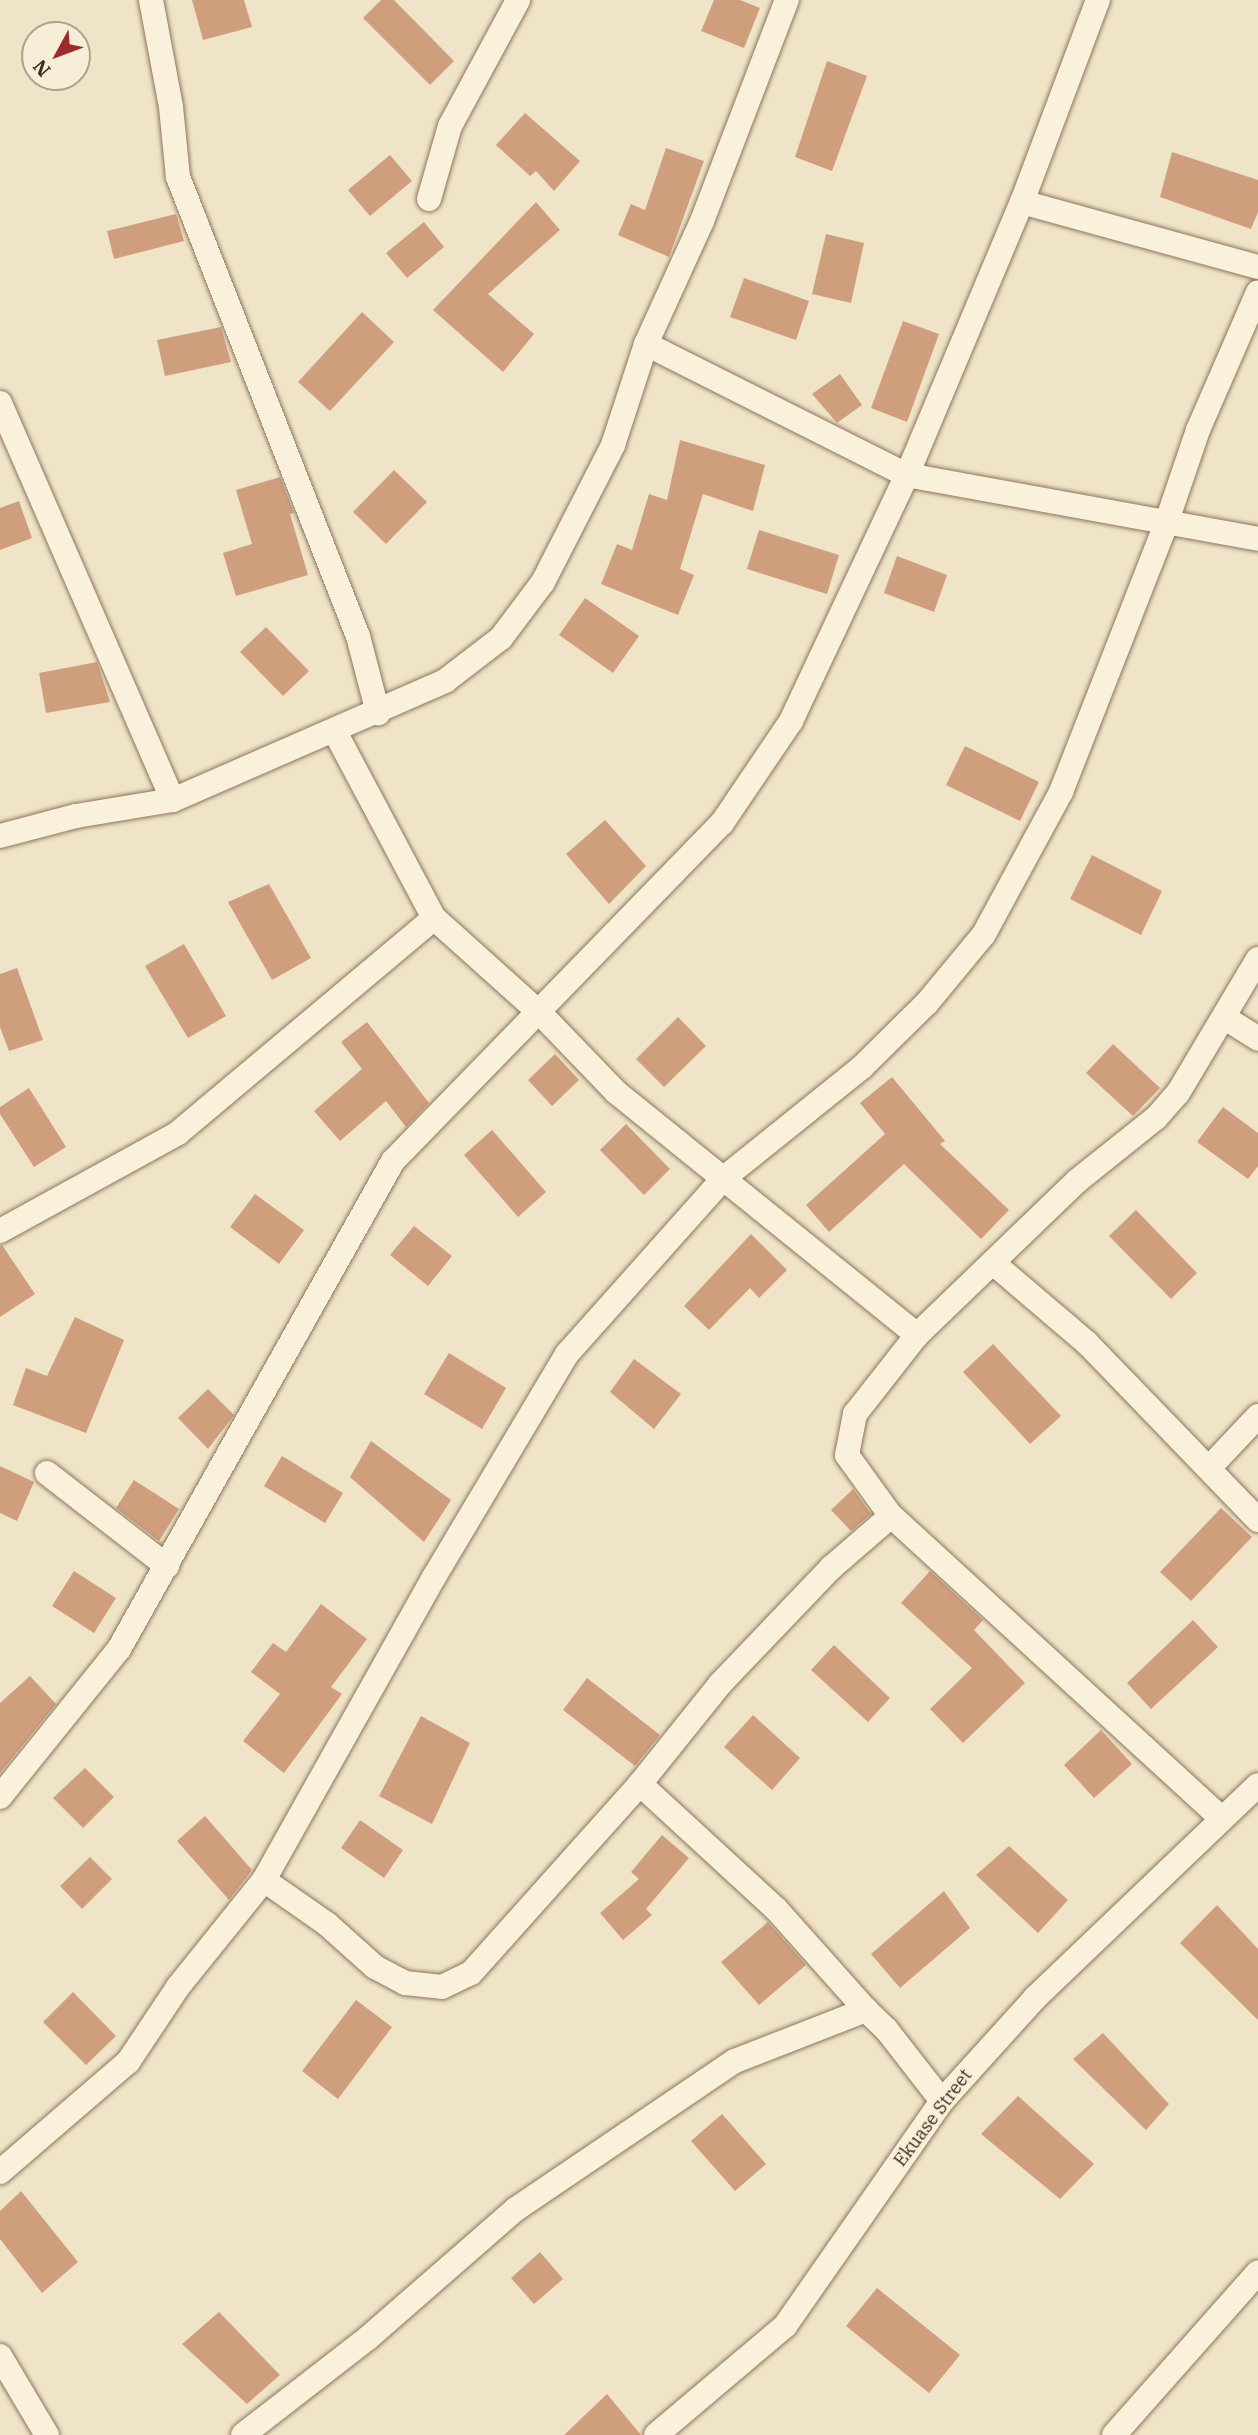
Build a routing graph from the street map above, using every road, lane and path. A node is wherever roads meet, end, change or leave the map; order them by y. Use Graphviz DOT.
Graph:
graph roads {
  1 [pos="151,0"];
  2 [pos="518,0"];
  3 [pos="787,0"];
  4 [pos="1098,0"];
  5 [pos="429,199"];
  6 [pos="1022,202"];
  7 [pos="1258,267"];
  8 [pos="1258,292"];
  9 [pos="646,344"];
  10 [pos="0,403"];
  11 [pos="907,475"];
  12 [pos="1167,521"];
  13 [pos="1258,540"];
  14 [pos="378,713"];
  15 [pos="334,730"];
  16 [pos="173,800"];
  17 [pos="0,836"];
  18 [pos="435,918"];
  19 [pos="1258,959"];
  20 [pos="540,1013"];
  21 [pos="1225,1018"];
  22 [pos="1258,1040"];
  23 [pos="724,1178"];
  24 [pos="0,1231"];
  25 [pos="993,1263"];
  26 [pos="917,1335"];
  27 [pos="1258,1416"];
  28 [pos="1210,1468"];
  29 [pos="47,1472"];
  30 [pos="891,1516"];
  31 [pos="1258,1520"];
  32 [pos="167,1566"];
  33 [pos="640,1784"];
  34 [pos="1258,1785"];
  35 [pos="0,1797"];
  36 [pos="1220,1817"];
  37 [pos="264,1880"];
  38 [pos="866,2010"];
  39 [pos="942,2101"];
  40 [pos="0,2172"];
  41 [pos="1258,2272"];
  42 [pos="0,2356"];
  43 [pos="47,2435"];
  44 [pos="243,2435"];
  45 [pos="656,2435"];
  46 [pos="1114,2435"];
  1 -- 14 [label="street"];
  2 -- 5 [label="street"];
  3 -- 9 [label="street"];
  4 -- 6 [label="street"];
  6 -- 7 [label="street"];
  6 -- 11 [label="street"];
  8 -- 12 [label="street"];
  9 -- 11 [label="street"];
  9 -- 14 [label="street"];
  10 -- 16 [label="street"];
  11 -- 12 [label="street"];
  11 -- 20 [label="street"];
  12 -- 13 [label="street"];
  12 -- 23 [label="street"];
  14 -- 15 [label="street"];
  15 -- 16 [label="street"];
  15 -- 18 [label="street"];
  16 -- 17 [label="street"];
  18 -- 20 [label="street"];
  18 -- 24 [label="street"];
  19 -- 21 [label="street"];
  20 -- 23 [label="street"];
  20 -- 32 [label="street"];
  21 -- 22 [label="street"];
  21 -- 25 [label="street"];
  23 -- 26 [label="street"];
  23 -- 37 [label="street"];
  25 -- 26 [label="street"];
  25 -- 28 [label="street"];
  26 -- 30 [label="street"];
  27 -- 28 [label="street"];
  28 -- 31 [label="street"];
  29 -- 32 [label="street"];
  30 -- 33 [label="street"];
  30 -- 36 [label="street"];
  32 -- 35 [label="street"];
  33 -- 37 [label="street"];
  33 -- 38 [label="street"];
  34 -- 36 [label="street, Ekuase Street"];
  36 -- 39 [label="street, Ekuase Street"];
  37 -- 40 [label="street"];
  38 -- 39 [label="street"];
  38 -- 44 [label="street"];
  39 -- 45 [label="street, Ekuase Street"];
  41 -- 46 [label="street"];
  42 -- 43 [label="street"];
}
